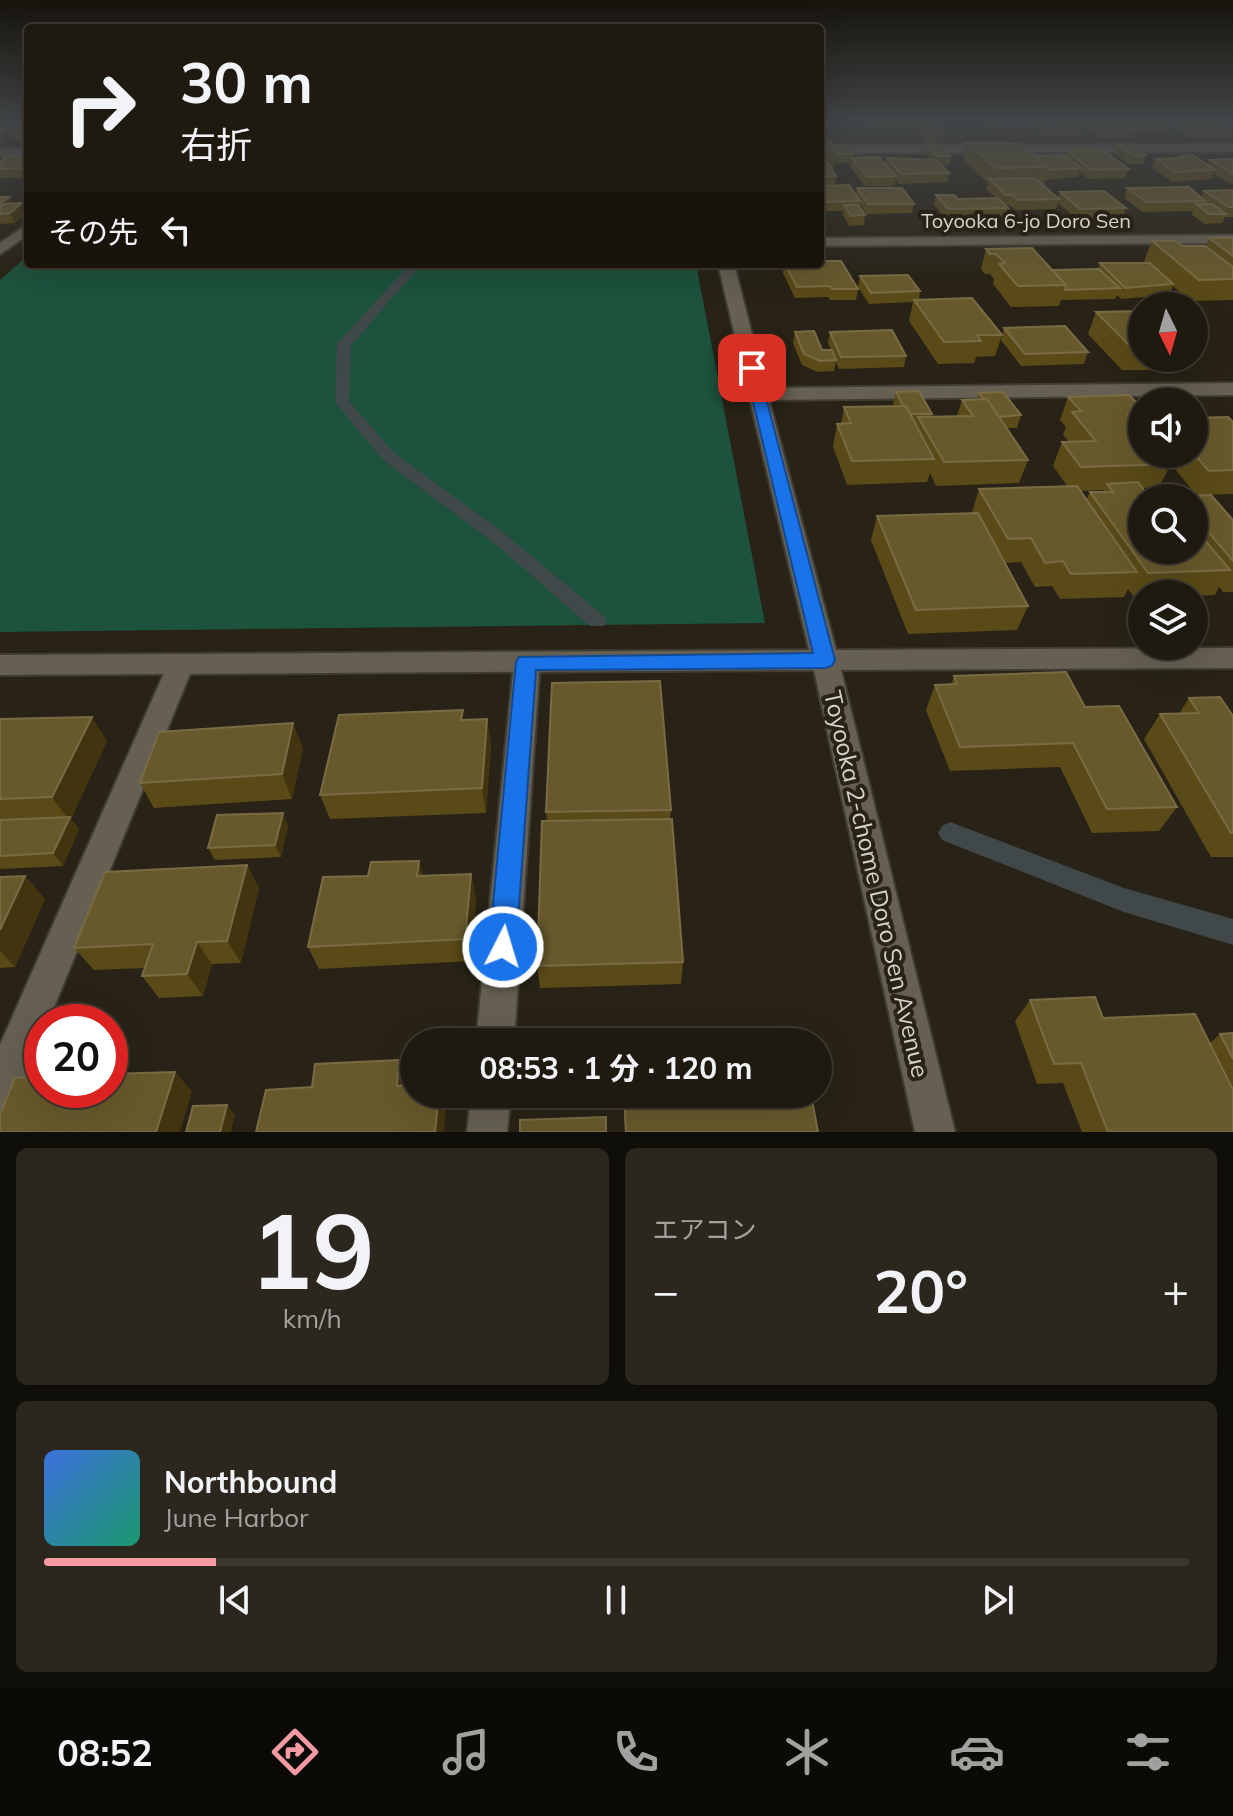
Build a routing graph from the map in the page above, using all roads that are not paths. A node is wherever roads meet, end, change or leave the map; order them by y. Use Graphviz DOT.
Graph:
graph roads {
  1 [pos="24,231"];
  2 [pos="1233,239"];
  3 [pos="824,242"];
  4 [pos="24,245"];
  5 [pos="2,247"];
  6 [pos="727,268"];
  7 [pos="1233,389"];
  8 [pos="758,394"];
  9 [pos="1233,658"];
  10 [pos="825,660"];
  11 [pos="527,662"];
  12 [pos="181,664"];
  13 [pos="0,665"];
  14 [pos="496,1028"];
  15 [pos="0,1091"];
  16 [pos="490,1108"];
  17 [pos="487,1132"];
  18 [pos="935,1132"];
  1 -- 5 [label="street"];
  2 -- 3 [label="street, Toyooka 6-jo Doro Sen"];
  4 -- 5 [label="street"];
  6 -- 8 [label="street, Toyooka 2-chome Doro Sen Avenue"];
  7 -- 8 [label="street"];
  8 -- 10 [label="street, Toyooka 2-chome Doro Sen Avenue"];
  9 -- 10 [label="street"];
  10 -- 11 [label="street"];
  10 -- 18 [label="street, Toyooka 2-chome Doro Sen Avenue"];
  11 -- 12 [label="street"];
  11 -- 14 [label="street"];
  12 -- 13 [label="street"];
  12 -- 15 [label="street"];
  16 -- 17 [label="street"];
}
